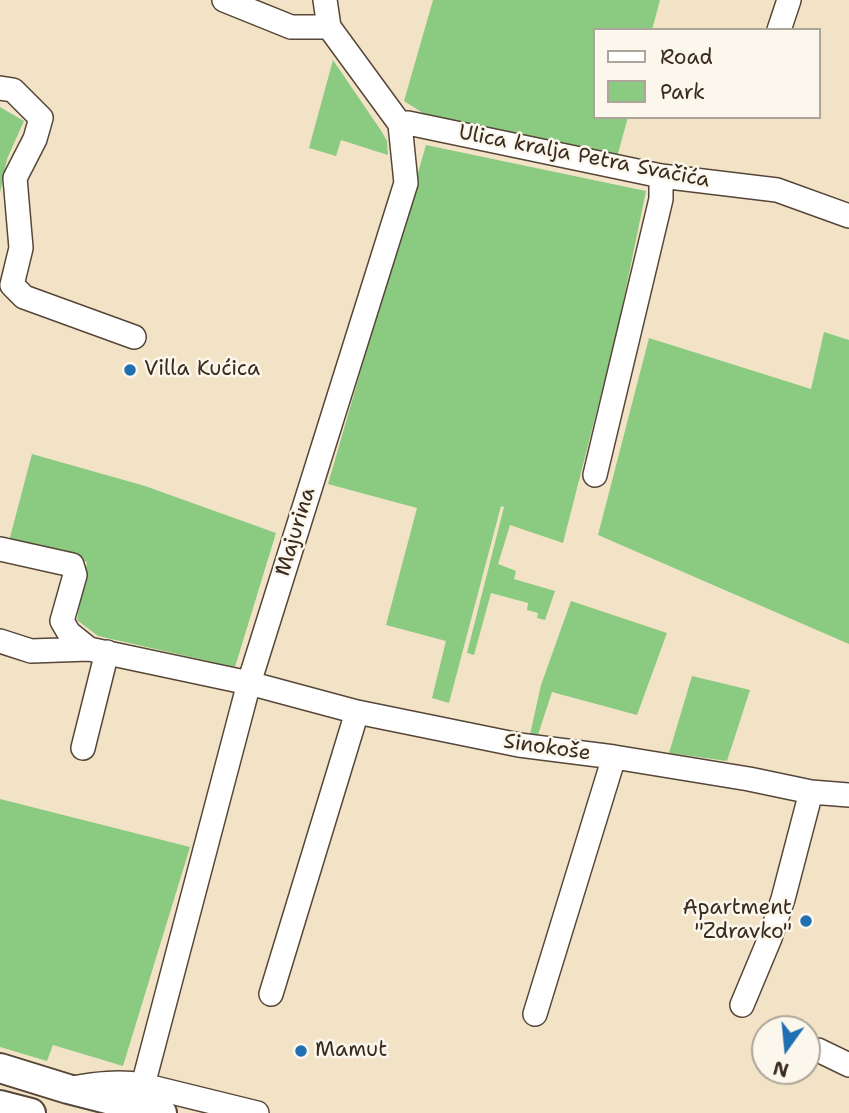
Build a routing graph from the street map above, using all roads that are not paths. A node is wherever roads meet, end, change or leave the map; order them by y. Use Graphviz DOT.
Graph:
graph roads {
  1 [pos="223,0"];
  2 [pos="325,0"];
  3 [pos="789,0"];
  4 [pos="329,27"];
  5 [pos="780,28"];
  6 [pos="0,88"];
  7 [pos="400,124"];
  8 [pos="661,176"];
  9 [pos="849,216"];
  10 [pos="134,337"];
  11 [pos="595,475"];
  12 [pos="0,549"];
  13 [pos="0,641"];
  14 [pos="98,650"];
  15 [pos="249,683"];
  16 [pos="357,712"];
  17 [pos="83,748"];
  18 [pos="614,757"];
  19 [pos="811,792"];
  20 [pos="849,794"];
  21 [pos="271,994"];
  22 [pos="742,1005"];
  23 [pos="536,1014"];
  24 [pos="821,1052"];
  25 [pos="849,1065"];
  26 [pos="0,1068"];
  27 [pos="143,1084"];
  28 [pos="68,1089"];
  29 [pos="0,1105"];
  30 [pos="31,1113"];
  31 [pos="162,1113"];
  32 [pos="257,1113"];
  1 -- 4 [label="street"];
  2 -- 4 [label="street, Majurina"];
  3 -- 5 [label="street"];
  4 -- 7 [label="street, Majurina"];
  6 -- 10 [label="street"];
  7 -- 8 [label="street, Ulica kralja Petra Svačića"];
  7 -- 15 [label="street, Majurina"];
  8 -- 9 [label="street, Ulica kralja Petra Svačića"];
  8 -- 11 [label="street"];
  12 -- 14 [label="street"];
  13 -- 14 [label="street, Sinokoše"];
  14 -- 15 [label="street, Sinokoše"];
  14 -- 17 [label="street"];
  15 -- 16 [label="street, Sinokoše"];
  15 -- 27 [label="street, Majurina"];
  16 -- 18 [label="street, Sinokoše"];
  16 -- 21 [label="street"];
  18 -- 19 [label="street, Sinokoše"];
  18 -- 23 [label="street"];
  19 -- 20 [label="street, Sinokoše"];
  19 -- 22 [label="street"];
  24 -- 25 [label="street"];
  26 -- 28 [label="main road"];
  27 -- 28 [label="street"];
  27 -- 32 [label="street"];
  28 -- 31 [label="main road"];
  29 -- 30 [label="main road"];
}
